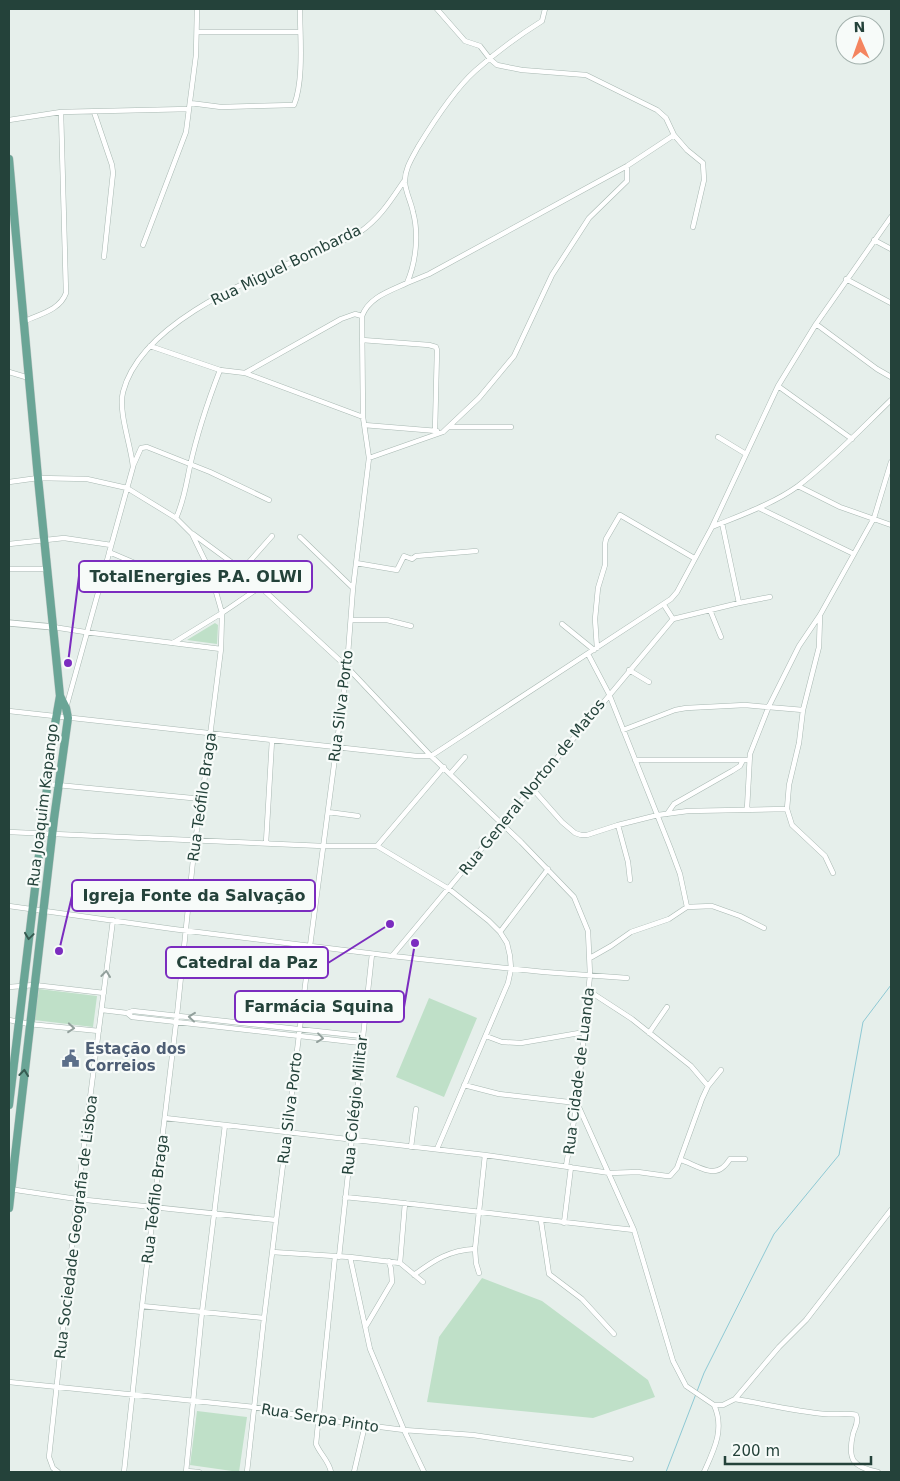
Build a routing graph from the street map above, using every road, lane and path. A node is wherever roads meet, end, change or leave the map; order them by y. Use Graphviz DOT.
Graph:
graph roads {
  1 [pos="197,9"];
  2 [pos="300,9"];
  3 [pos="437,9"];
  4 [pos="544,9"];
  5 [pos="197,32"];
  6 [pos="300,32"];
  7 [pos="490,60"];
  8 [pos="190,106"];
  9 [pos="61,112"];
  10 [pos="94,112"];
  11 [pos="9,120"];
  12 [pos="674,135"];
  13 [pos="9,159"];
  14 [pos="627,166"];
  15 [pos="404,181"];
  16 [pos="891,216"];
  17 [pos="693,227"];
  18 [pos="874,240"];
  19 [pos="143,245"];
  20 [pos="891,248"];
  21 [pos="104,258"];
  22 [pos="846,279"];
  23 [pos="407,283"];
  24 [pos="891,303"];
  25 [pos="362,316"];
  26 [pos="25,321"];
  27 [pos="816,324"];
  28 [pos="362,340"];
  29 [pos="150,346"];
  30 [pos="220,370"];
  31 [pos="9,372"];
  32 [pos="245,373"];
  33 [pos="891,377"];
  34 [pos="30,378"];
  35 [pos="778,386"];
  36 [pos="891,400"];
  37 [pos="363,417"];
  38 [pos="364,426"];
  39 [pos="449,427"];
  40 [pos="511,427"];
  41 [pos="435,431"];
  42 [pos="443,432"];
  43 [pos="718,437"];
  44 [pos="852,439"];
  45 [pos="746,454"];
  46 [pos="369,458"];
  47 [pos="891,462"];
  48 [pos="190,466"];
  49 [pos="133,467"];
  50 [pos="38,478"];
  51 [pos="9,482"];
  52 [pos="798,486"];
  53 [pos="127,488"];
  54 [pos="269,500"];
  55 [pos="759,508"];
  56 [pos="176,518"];
  57 [pos="874,518"];
  58 [pos="722,523"];
  59 [pos="891,525"];
  60 [pos="712,527"];
  61 [pos="192,534"];
  62 [pos="272,536"];
  63 [pos="300,537"];
  64 [pos="44,539"];
  65 [pos="9,544"];
  66 [pos="110,545"];
  67 [pos="476,551"];
  68 [pos="109,552"];
  69 [pos="854,554"];
  70 [pos="694,558"];
  71 [pos="356,563"];
  72 [pos="9,569"];
  73 [pos="48,569"];
  74 [pos="242,570"];
  75 [pos="100,581"];
  76 [pos="260,587"];
  77 [pos="353,588"];
  78 [pos="770,598"];
  79 [pos="739,603"];
  80 [pos="664,605"];
  81 [pos="710,610"];
  82 [pos="222,613"];
  83 [pos="820,615"];
  84 [pos="673,619"];
  85 [pos="351,620"];
  86 [pos="9,623"];
  87 [pos="562,624"];
  88 [pos="411,626"];
  89 [pos="53,627"];
  90 [pos="86,632"];
  91 [pos="721,637"];
  92 [pos="172,644"];
  93 [pos="220,649"];
  94 [pos="595,649"];
  95 [pos="588,654"];
  96 [pos="347,668"];
  97 [pos="629,670"];
  98 [pos="650,682"];
  99 [pos="609,694"];
  100 [pos="60,696"];
  101 [pos="769,706"];
  102 [pos="66,708"];
  103 [pos="803,710"];
  104 [pos="9,711"];
  105 [pos="55,717"];
  106 [pos="68,718"];
  107 [pos="623,730"];
  108 [pos="211,733"];
  109 [pos="272,740"];
  110 [pos="336,746"];
  111 [pos="431,756"];
  112 [pos="465,757"];
  113 [pos="634,760"];
  114 [pos="743,760"];
  115 [pos="749,760"];
  116 [pos="444,767"];
  117 [pos="450,774"];
  118 [pos="47,784"];
  119 [pos="58,785"];
  120 [pos="531,787"];
  121 [pos="202,799"];
  122 [pos="747,809"];
  123 [pos="787,809"];
  124 [pos="328,812"];
  125 [pos="667,814"];
  126 [pos="658,815"];
  127 [pos="358,816"];
  128 [pos="501,823"];
  129 [pos="618,825"];
  130 [pos="9,832"];
  131 [pos="41,834"];
  132 [pos="52,835"];
  133 [pos="195,841"];
  134 [pos="266,843"];
  135 [pos="323,846"];
  136 [pos="378,846"];
  137 [pos="38,863"];
  138 [pos="48,865"];
  139 [pos="548,869"];
  140 [pos="833,872"];
  141 [pos="36,877"];
  142 [pos="46,879"];
  143 [pos="630,880"];
  144 [pos="449,889"];
  145 [pos="9,906"];
  146 [pos="687,907"];
  147 [pos="33,908"];
  148 [pos="43,910"];
  149 [pos="112,920"];
  150 [pos="764,928"];
  151 [pos="185,930"];
  152 [pos="500,932"];
  153 [pos="310,946"];
  154 [pos="372,954"];
  155 [pos="392,956"];
  156 [pos="590,958"];
  157 [pos="511,969"];
  158 [pos="590,975"];
  159 [pos="627,978"];
  160 [pos="34,984"];
  161 [pos="22,985"];
  162 [pos="9,987"];
  163 [pos="589,991"];
  164 [pos="104,993"];
  165 [pos="667,1007"];
  166 [pos="102,1010"];
  167 [pos="127,1013"];
  168 [pos="177,1015"];
  169 [pos="207,1018"];
  170 [pos="9,1020"];
  171 [pos="228,1021"];
  172 [pos="18,1022"];
  173 [pos="176,1022"];
  174 [pos="29,1024"];
  175 [pos="206,1025"];
  176 [pos="264,1025"];
  177 [pos="227,1027"];
  178 [pos="300,1029"];
  179 [pos="99,1031"];
  180 [pos="263,1031"];
  181 [pos="585,1032"];
  182 [pos="336,1033"];
  183 [pos="649,1033"];
  184 [pos="299,1036"];
  185 [pos="362,1036"];
  186 [pos="486,1036"];
  187 [pos="336,1040"];
  188 [pos="361,1042"];
  189 [pos="721,1070"];
  190 [pos="464,1085"];
  191 [pos="708,1086"];
  192 [pos="577,1103"];
  193 [pos="9,1104"];
  194 [pos="21,1105"];
  195 [pos="416,1110"];
  196 [pos="165,1118"];
  197 [pos="225,1125"];
  198 [pos="288,1132"];
  199 [pos="352,1139"];
  200 [pos="411,1146"];
  201 [pos="437,1149"];
  202 [pos="485,1155"];
  203 [pos="745,1159"];
  204 [pos="681,1160"];
  205 [pos="568,1166"];
  206 [pos="610,1174"];
  207 [pos="10,1189"];
  208 [pos="345,1197"];
  209 [pos="77,1198"];
  210 [pos="405,1203"];
  211 [pos="154,1207"];
  212 [pos="9,1208"];
  213 [pos="891,1210"];
  214 [pos="479,1212"];
  215 [pos="214,1214"];
  216 [pos="276,1220"];
  217 [pos="541,1221"];
  218 [pos="564,1223"];
  219 [pos="634,1230"];
  220 [pos="475,1249"];
  221 [pos="272,1252"];
  222 [pos="337,1256"];
  223 [pos="350,1257"];
  224 [pos="389,1261"];
  225 [pos="400,1263"];
  226 [pos="479,1273"];
  227 [pos="414,1275"];
  228 [pos="423,1282"];
  229 [pos="142,1306"];
  230 [pos="202,1312"];
  231 [pos="264,1318"];
  232 [pos="366,1326"];
  233 [pos="614,1334"];
  234 [pos="9,1382"];
  235 [pos="58,1387"];
  236 [pos="132,1395"];
  237 [pos="735,1399"];
  238 [pos="194,1401"];
  239 [pos="714,1405"];
  240 [pos="254,1408"];
  241 [pos="318,1419"];
  242 [pos="365,1425"];
  243 [pos="404,1430"];
  244 [pos="631,1459"];
  245 [pos="186,1471"];
  246 [pos="58,1472"];
  247 [pos="124,1472"];
  248 [pos="199,1472"];
  249 [pos="247,1472"];
  250 [pos="331,1472"];
  251 [pos="354,1472"];
  252 [pos="424,1472"];
  253 [pos="704,1472"];
  254 [pos="878,1472"];
  1 -- 5 [label="street"];
  2 -- 6 [label="street"];
  3 -- 7 [label="street"];
  4 -- 7 [label="street"];
  5 -- 6 [label="street"];
  5 -- 8 [label="street"];
  6 -- 8 [label="street"];
  7 -- 12 [label="street"];
  7 -- 15 [label="street"];
  8 -- 10 [label="street"];
  8 -- 19 [label="street"];
  9 -- 10 [label="street"];
  9 -- 11 [label="street"];
  9 -- 26 [label="street"];
  10 -- 21 [label="street"];
  12 -- 14 [label="street"];
  12 -- 17 [label="street"];
  13 -- 26 [label="main road"];
  14 -- 23 [label="street"];
  14 -- 39 [label="street"];
  15 -- 23 [label="street"];
  15 -- 29 [label="street, Rua Miguel Bombarda"];
  16 -- 18 [label="street"];
  18 -- 20 [label="street"];
  18 -- 22 [label="street"];
  22 -- 24 [label="street"];
  22 -- 27 [label="street"];
  23 -- 25 [label="street"];
  25 -- 28 [label="street, Rua Silva Porto"];
  25 -- 32 [label="street"];
  26 -- 34 [label="main road"];
  27 -- 33 [label="street"];
  27 -- 35 [label="street"];
  28 -- 37 [label="street, Rua Silva Porto"];
  28 -- 41 [label="street"];
  29 -- 30 [label="street"];
  29 -- 49 [label="street, Rua Miguel Bombarda"];
  30 -- 32 [label="street"];
  30 -- 48 [label="street"];
  31 -- 34 [label="street"];
  32 -- 37 [label="street"];
  34 -- 50 [label="main road"];
  35 -- 44 [label="street"];
  35 -- 45 [label="street"];
  36 -- 44 [label="street"];
  37 -- 38 [label="street, Rua Silva Porto"];
  38 -- 41 [label="street"];
  38 -- 46 [label="street, Rua Silva Porto"];
  39 -- 40 [label="street"];
  39 -- 42 [label="street"];
  41 -- 42 [label="street"];
  42 -- 46 [label="street"];
  43 -- 45 [label="street"];
  44 -- 52 [label="street"];
  45 -- 60 [label="street"];
  46 -- 71 [label="street, Rua Silva Porto"];
  47 -- 57 [label="street"];
  48 -- 49 [label="street"];
  48 -- 54 [label="street"];
  48 -- 56 [label="street"];
  49 -- 53 [label="street, Rua Miguel Bombarda"];
  50 -- 51 [label="street, Rua Teófilo Braga"];
  50 -- 53 [label="street, Rua Teófilo Braga"];
  50 -- 64 [label="main road"];
  52 -- 55 [label="street"];
  52 -- 57 [label="street"];
  53 -- 56 [label="street, Rua Teófilo Braga"];
  53 -- 66 [label="street, Rua Miguel Bombarda"];
  55 -- 58 [label="street"];
  55 -- 69 [label="street"];
  56 -- 61 [label="street, Rua Teófilo Braga"];
  57 -- 59 [label="street"];
  57 -- 69 [label="street"];
  58 -- 60 [label="street"];
  58 -- 79 [label="street"];
  60 -- 70 [label="street"];
  61 -- 74 [label="street, Rua Cidade de Luanda"];
  61 -- 82 [label="street, Rua Teófilo Braga"];
  62 -- 74 [label="street"];
  63 -- 77 [label="street"];
  64 -- 65 [label="street"];
  64 -- 66 [label="street"];
  64 -- 73 [label="main road"];
  66 -- 68 [label="street, Rua Miguel Bombarda"];
  67 -- 71 [label="street"];
  68 -- 75 [label="street, Rua Miguel Bombarda"];
  68 -- 75 [label="street"];
  69 -- 83 [label="street"];
  70 -- 80 [label="street"];
  70 -- 94 [label="street"];
  71 -- 77 [label="street, Rua Silva Porto"];
  72 -- 73 [label="street"];
  73 -- 89 [label="main road"];
  74 -- 76 [label="street, Rua Cidade de Luanda"];
  75 -- 90 [label="street, Rua Miguel Bombarda"];
  76 -- 82 [label="street"];
  76 -- 96 [label="street, Rua Cidade de Luanda"];
  77 -- 85 [label="street, Rua Silva Porto"];
  78 -- 79 [label="street"];
  79 -- 81 [label="street"];
  80 -- 84 [label="street"];
  80 -- 94 [label="street"];
  81 -- 84 [label="street"];
  81 -- 91 [label="street"];
  82 -- 92 [label="street"];
  82 -- 93 [label="street, Rua Teófilo Braga"];
  83 -- 101 [label="street"];
  83 -- 103 [label="street"];
  84 -- 97 [label="street, Rua General Norton de Matos"];
  85 -- 88 [label="street"];
  85 -- 96 [label="street, Rua Silva Porto"];
  86 -- 89 [label="street"];
  87 -- 94 [label="street"];
  89 -- 90 [label="street"];
  89 -- 100 [label="main road"];
  90 -- 92 [label="street"];
  90 -- 102 [label="street, Rua Miguel Bombarda"];
  92 -- 93 [label="street"];
  93 -- 108 [label="street, Rua Teófilo Braga"];
  94 -- 95 [label="street"];
  95 -- 99 [label="street"];
  95 -- 111 [label="street"];
  96 -- 110 [label="street, Rua Silva Porto"];
  96 -- 111 [label="street, Rua Cidade de Luanda"];
  97 -- 98 [label="street"];
  97 -- 99 [label="street, Rua General Norton de Matos"];
  99 -- 107 [label="street"];
  99 -- 120 [label="street, Rua General Norton de Matos"];
  100 -- 102 [label="main road, Rua Joaquim Kapango"];
  100 -- 105 [label="main road, Rua Joaquim Kapango"];
  101 -- 103 [label="street"];
  101 -- 107 [label="street"];
  101 -- 115 [label="street"];
  102 -- 106 [label="main road, Rua Joaquim Kapango"];
  103 -- 123 [label="street"];
  104 -- 105 [label="street"];
  105 -- 106 [label="street"];
  105 -- 118 [label="main road, Rua Joaquim Kapango"];
  106 -- 108 [label="street"];
  106 -- 119 [label="main road, Rua Joaquim Kapango"];
  107 -- 113 [label="street"];
  108 -- 109 [label="street"];
  108 -- 121 [label="street, Rua Teófilo Braga"];
  109 -- 110 [label="street"];
  109 -- 134 [label="street"];
  110 -- 111 [label="street"];
  110 -- 124 [label="street, Rua Silva Porto"];
  111 -- 116 [label="street, Rua Cidade de Luanda"];
  112 -- 117 [label="street"];
  113 -- 114 [label="street"];
  113 -- 126 [label="street"];
  114 -- 115 [label="street"];
  114 -- 125 [label="street"];
  115 -- 122 [label="street"];
  116 -- 117 [label="street, Rua Cidade de Luanda"];
  116 -- 136 [label="street"];
  117 -- 128 [label="street, Rua Cidade de Luanda"];
  118 -- 119 [label="street"];
  118 -- 131 [label="main road, Rua Joaquim Kapango"];
  119 -- 121 [label="street"];
  119 -- 132 [label="main road, Rua Joaquim Kapango"];
  120 -- 128 [label="street, Rua General Norton de Matos"];
  120 -- 129 [label="street"];
  121 -- 133 [label="street, Rua Teófilo Braga"];
  122 -- 123 [label="street"];
  122 -- 125 [label="street"];
  123 -- 140 [label="street"];
  124 -- 127 [label="street"];
  124 -- 135 [label="street, Rua Silva Porto"];
  125 -- 126 [label="street"];
  126 -- 129 [label="street"];
  126 -- 146 [label="street"];
  128 -- 139 [label="street, Rua Cidade de Luanda"];
  128 -- 144 [label="street, Rua General Norton de Matos"];
  129 -- 143 [label="street"];
  130 -- 131 [label="street"];
  131 -- 132 [label="street"];
  131 -- 137 [label="main road, Rua Joaquim Kapango"];
  132 -- 133 [label="street"];
  132 -- 138 [label="main road, Rua Joaquim Kapango"];
  133 -- 134 [label="street"];
  133 -- 151 [label="street, Rua Teófilo Braga"];
  134 -- 135 [label="street"];
  135 -- 136 [label="street"];
  135 -- 153 [label="street, Rua Silva Porto"];
  136 -- 144 [label="street"];
  137 -- 138 [label="main road"];
  137 -- 141 [label="main road, Rua Joaquim Kapango"];
  138 -- 142 [label="main road, Rua Joaquim Kapango"];
  139 -- 152 [label="street"];
  139 -- 156 [label="street, Rua Cidade de Luanda"];
  141 -- 142 [label="main road"];
  141 -- 147 [label="main road, Rua Joaquim Kapango"];
  142 -- 148 [label="main road, Rua Joaquim Kapango"];
  144 -- 152 [label="street"];
  144 -- 155 [label="street, Rua General Norton de Matos"];
  145 -- 147 [label="street"];
  146 -- 150 [label="street"];
  146 -- 156 [label="street"];
  147 -- 148 [label="street"];
  147 -- 161 [label="main road, Rua Joaquim Kapango, one-way"];
  148 -- 149 [label="street"];
  148 -- 160 [label="main road, Rua Joaquim Kapango"];
  149 -- 151 [label="street"];
  164 -- 149 [label="street, Rua Sociedade Geografia de Lisboa, one-way"];
  151 -- 153 [label="street"];
  151 -- 168 [label="street, Rua Teófilo Braga"];
  152 -- 157 [label="street"];
  153 -- 154 [label="street"];
  153 -- 178 [label="street, Rua Silva Porto"];
  154 -- 155 [label="street"];
  154 -- 185 [label="street, Rua Colégio Militar"];
  155 -- 157 [label="street"];
  156 -- 158 [label="street, Rua Cidade de Luanda"];
  157 -- 158 [label="street"];
  157 -- 186 [label="street"];
  158 -- 159 [label="street"];
  158 -- 163 [label="street, Rua Cidade de Luanda"];
  160 -- 161 [label="street"];
  160 -- 164 [label="street"];
  160 -- 174 [label="main road, Rua Joaquim Kapango"];
  161 -- 162 [label="street"];
  161 -- 172 [label="main road, Rua Joaquim Kapango"];
  163 -- 181 [label="street, Rua Cidade de Luanda"];
  163 -- 183 [label="street"];
  164 -- 166 [label="street, Rua Sociedade Geografia de Lisboa"];
  165 -- 183 [label="street"];
  166 -- 167 [label="street"];
  166 -- 179 [label="street, Rua Sociedade Geografia de Lisboa"];
  167 -- 168 [label="street"];
  167 -- 173 [label="street"];
  169 -- 168 [label="street, one-way"];
  168 -- 173 [label="street, Rua Teófilo Braga"];
  169 -- 171 [label="street"];
  169 -- 175 [label="street"];
  170 -- 172 [label="street"];
  171 -- 176 [label="street"];
  171 -- 177 [label="street"];
  172 -- 174 [label="street"];
  172 -- 193 [label="main road, Rua Joaquim Kapango"];
  173 -- 175 [label="street"];
  173 -- 196 [label="street, Rua Teófilo Braga"];
  174 -- 179 [label="street, one-way"];
  194 -- 174 [label="main road, Rua Joaquim Kapango, one-way"];
  175 -- 177 [label="street"];
  176 -- 178 [label="street"];
  176 -- 180 [label="street"];
  177 -- 180 [label="street"];
  178 -- 182 [label="street"];
  178 -- 184 [label="street, Rua Silva Porto"];
  179 -- 209 [label="street, Rua Sociedade Geografia de Lisboa"];
  180 -- 184 [label="street"];
  181 -- 186 [label="street"];
  181 -- 192 [label="street, Rua Cidade de Luanda"];
  182 -- 185 [label="street"];
  182 -- 187 [label="street"];
  183 -- 191 [label="street"];
  184 -- 187 [label="street, one-way"];
  184 -- 198 [label="street, Rua Silva Porto"];
  185 -- 188 [label="street, Rua Colégio Militar"];
  186 -- 190 [label="street"];
  187 -- 188 [label="street"];
  188 -- 199 [label="street, Rua Colégio Militar"];
  189 -- 191 [label="street"];
  190 -- 192 [label="street"];
  190 -- 201 [label="street"];
  191 -- 204 [label="street"];
  192 -- 205 [label="street, Rua Cidade de Luanda"];
  192 -- 206 [label="street"];
  193 -- 194 [label="main road"];
  194 -- 207 [label="main road, Rua Joaquim Kapango"];
  195 -- 200 [label="street"];
  196 -- 197 [label="street"];
  196 -- 211 [label="street, Rua Teófilo Braga"];
  197 -- 198 [label="street"];
  197 -- 215 [label="street"];
  198 -- 199 [label="street"];
  198 -- 216 [label="street, Rua Silva Porto"];
  199 -- 200 [label="street"];
  199 -- 208 [label="street, Rua Colégio Militar"];
  200 -- 201 [label="street"];
  201 -- 202 [label="street"];
  202 -- 205 [label="street"];
  202 -- 214 [label="street"];
  203 -- 204 [label="street"];
  204 -- 206 [label="street"];
  205 -- 206 [label="street"];
  205 -- 218 [label="street, Rua Cidade de Luanda"];
  206 -- 219 [label="street"];
  207 -- 209 [label="street"];
  207 -- 212 [label="main road, Rua Joaquim Kapango"];
  208 -- 210 [label="street"];
  208 -- 222 [label="street, Rua Colégio Militar"];
  209 -- 211 [label="street"];
  209 -- 235 [label="street, Rua Sociedade Geografia de Lisboa"];
  210 -- 214 [label="street"];
  210 -- 225 [label="street"];
  211 -- 215 [label="street"];
  211 -- 229 [label="street, Rua Teófilo Braga"];
  213 -- 237 [label="street"];
  214 -- 217 [label="street"];
  214 -- 220 [label="street"];
  215 -- 216 [label="street"];
  215 -- 230 [label="street"];
  216 -- 221 [label="street, Rua Silva Porto"];
  217 -- 218 [label="street"];
  217 -- 233 [label="street"];
  218 -- 219 [label="street"];
  219 -- 239 [label="street"];
  220 -- 226 [label="street"];
  220 -- 227 [label="street"];
  221 -- 222 [label="street"];
  221 -- 231 [label="street, Rua Silva Porto"];
  222 -- 223 [label="street"];
  222 -- 241 [label="street, Rua Colégio Militar"];
  223 -- 224 [label="street"];
  223 -- 232 [label="street"];
  224 -- 225 [label="street"];
  224 -- 232 [label="street"];
  225 -- 227 [label="street"];
  227 -- 228 [label="street"];
  229 -- 230 [label="street"];
  229 -- 236 [label="street, Rua Teófilo Braga"];
  230 -- 231 [label="street"];
  230 -- 238 [label="street"];
  231 -- 240 [label="street, Rua Silva Porto"];
  232 -- 243 [label="street"];
  234 -- 235 [label="street, Rua Serpa Pinto"];
  235 -- 236 [label="street, Rua Serpa Pinto"];
  235 -- 246 [label="street, Rua Sociedade Geografia de Lisboa"];
  236 -- 238 [label="street, Rua Serpa Pinto"];
  236 -- 247 [label="street, Rua Teófilo Braga"];
  237 -- 239 [label="street"];
  237 -- 254 [label="street"];
  238 -- 240 [label="street, Rua Serpa Pinto"];
  238 -- 245 [label="street"];
  239 -- 253 [label="street"];
  240 -- 241 [label="street, Rua Serpa Pinto"];
  240 -- 249 [label="street, Rua Silva Porto"];
  241 -- 242 [label="street, Rua Serpa Pinto"];
  241 -- 250 [label="street, Rua Colégio Militar"];
  242 -- 243 [label="street, Rua Serpa Pinto"];
  242 -- 251 [label="street"];
  243 -- 244 [label="street, Rua Serpa Pinto"];
  243 -- 252 [label="street"];
  245 -- 248 [label="street"];
}
